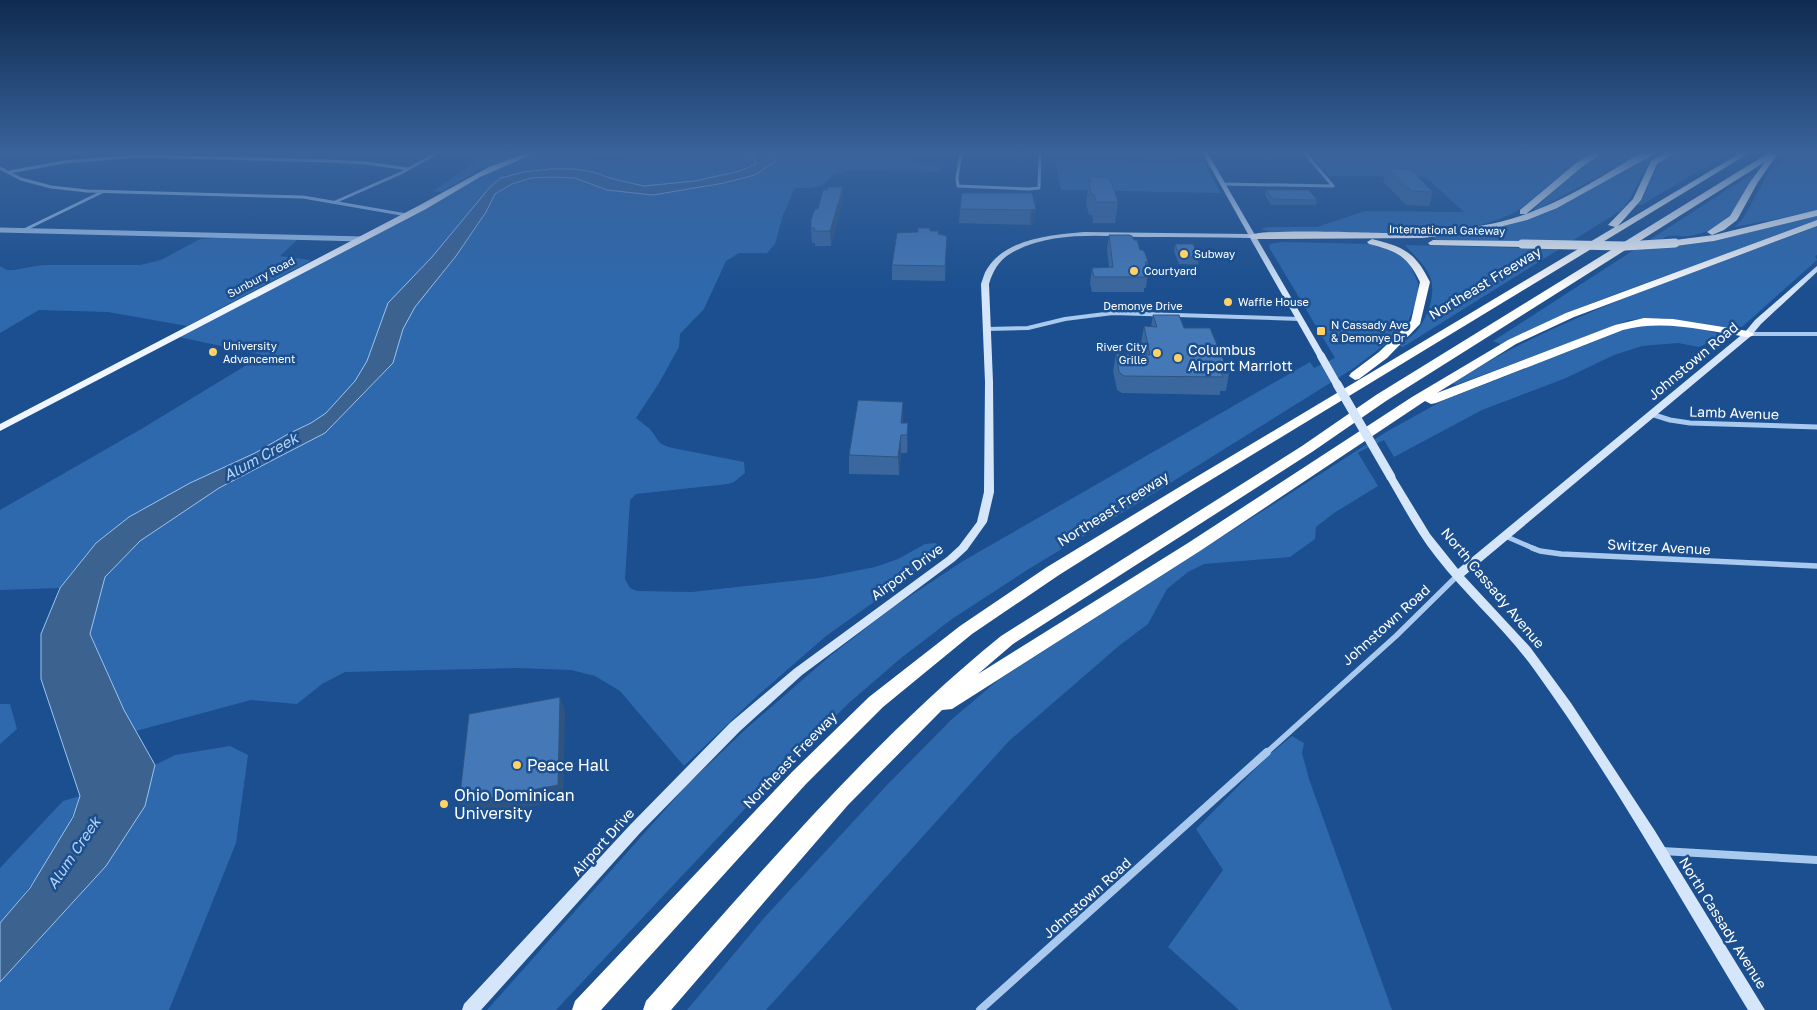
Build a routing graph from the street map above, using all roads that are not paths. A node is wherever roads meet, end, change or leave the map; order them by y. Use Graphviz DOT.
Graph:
graph roads {
  1 [pos="87,199"];
  2 [pos="314,199"];
  3 [pos="342,199"];
  4 [pos="435,199"];
  5 [pos="1231,199"];
  6 [pos="1538,199"];
  7 [pos="1566,199"];
  8 [pos="1637,199"];
  9 [pos="1668,199"];
  10 [pos="1701,199"];
  11 [pos="1745,199"];
  12 [pos="334,203"];
  13 [pos="1817,214"];
  14 [pos="407,215"];
  15 [pos="1817,223"];
  16 [pos="0,230"];
  17 [pos="24,230"];
  18 [pos="1460,232"];
  19 [pos="1253,236"];
  20 [pos="363,239"];
  21 [pos="1372,242"];
  22 [pos="1594,243"];
  23 [pos="1675,243"];
  24 [pos="1817,268"];
  25 [pos="1300,319"];
  26 [pos="987,329"];
  27 [pos="1748,334"];
  28 [pos="1817,334"];
  29 [pos="1316,411"];
  30 [pos="1398,414"];
  31 [pos="1651,414"];
  32 [pos="1817,427"];
  33 [pos="0,428"];
  34 [pos="1504,536"];
  35 [pos="1817,566"];
  36 [pos="1458,575"];
  37 [pos="925,716"];
  38 [pos="1659,851"];
  39 [pos="1817,860"];
  40 [pos="470,1010"];
  41 [pos="584,1010"];
  42 [pos="655,1010"];
  43 [pos="980,1010"];
  44 [pos="1757,1010"];
  1 -- 17 [label="street"];
  2 -- 12 [label="street"];
  3 -- 12 [label="street"];
  4 -- 14 [label="main road, Sunbury Road"];
  5 -- 19 [label="main road, North Cassady Avenue"];
  6 -- 18 [label="highway"];
  7 -- 18 [label="highway, International Gateway"];
  8 -- 22 [label="highway"];
  9 -- 22 [label="highway, Northeast Freeway"];
  10 -- 37 [label="highway"];
  11 -- 23 [label="highway"];
  12 -- 14 [label="street"];
  13 -- 23 [label="highway, International Gateway"];
  14 -- 20 [label="main road, Sunbury Road"];
  15 -- 30 [label="highway"];
  16 -- 17 [label="street"];
  17 -- 20 [label="street"];
  18 -- 19 [label="highway, International Gateway"];
  19 -- 21 [label="highway, International Gateway"];
  19 -- 25 [label="main road, North Cassady Avenue"];
  19 -- 26 [label="main road, Airport Drive"];
  20 -- 33 [label="main road, Sunbury Road"];
  21 -- 23 [label="highway, International Gateway, bridge"];
  21 -- 29 [label="highway"];
  22 -- 29 [label="highway, Northeast Freeway"];
  24 -- 27 [label="main road, Johnstown Road"];
  25 -- 26 [label="street, Demonye Drive"];
  25 -- 36 [label="main road, North Cassady Avenue, bridge"];
  26 -- 40 [label="main road, Airport Drive"];
  27 -- 28 [label="street"];
  27 -- 30 [label="highway"];
  27 -- 31 [label="main road, Johnstown Road"];
  29 -- 41 [label="highway, Northeast Freeway"];
  30 -- 37 [label="highway"];
  31 -- 32 [label="street, Lamb Avenue"];
  31 -- 34 [label="main road, Johnstown Road"];
  34 -- 35 [label="street, Switzer Avenue"];
  34 -- 36 [label="main road, Johnstown Road"];
  36 -- 38 [label="main road, North Cassady Avenue"];
  36 -- 43 [label="street, Johnstown Road"];
  37 -- 42 [label="highway"];
  38 -- 39 [label="street"];
  38 -- 44 [label="main road, North Cassady Avenue"];
}
